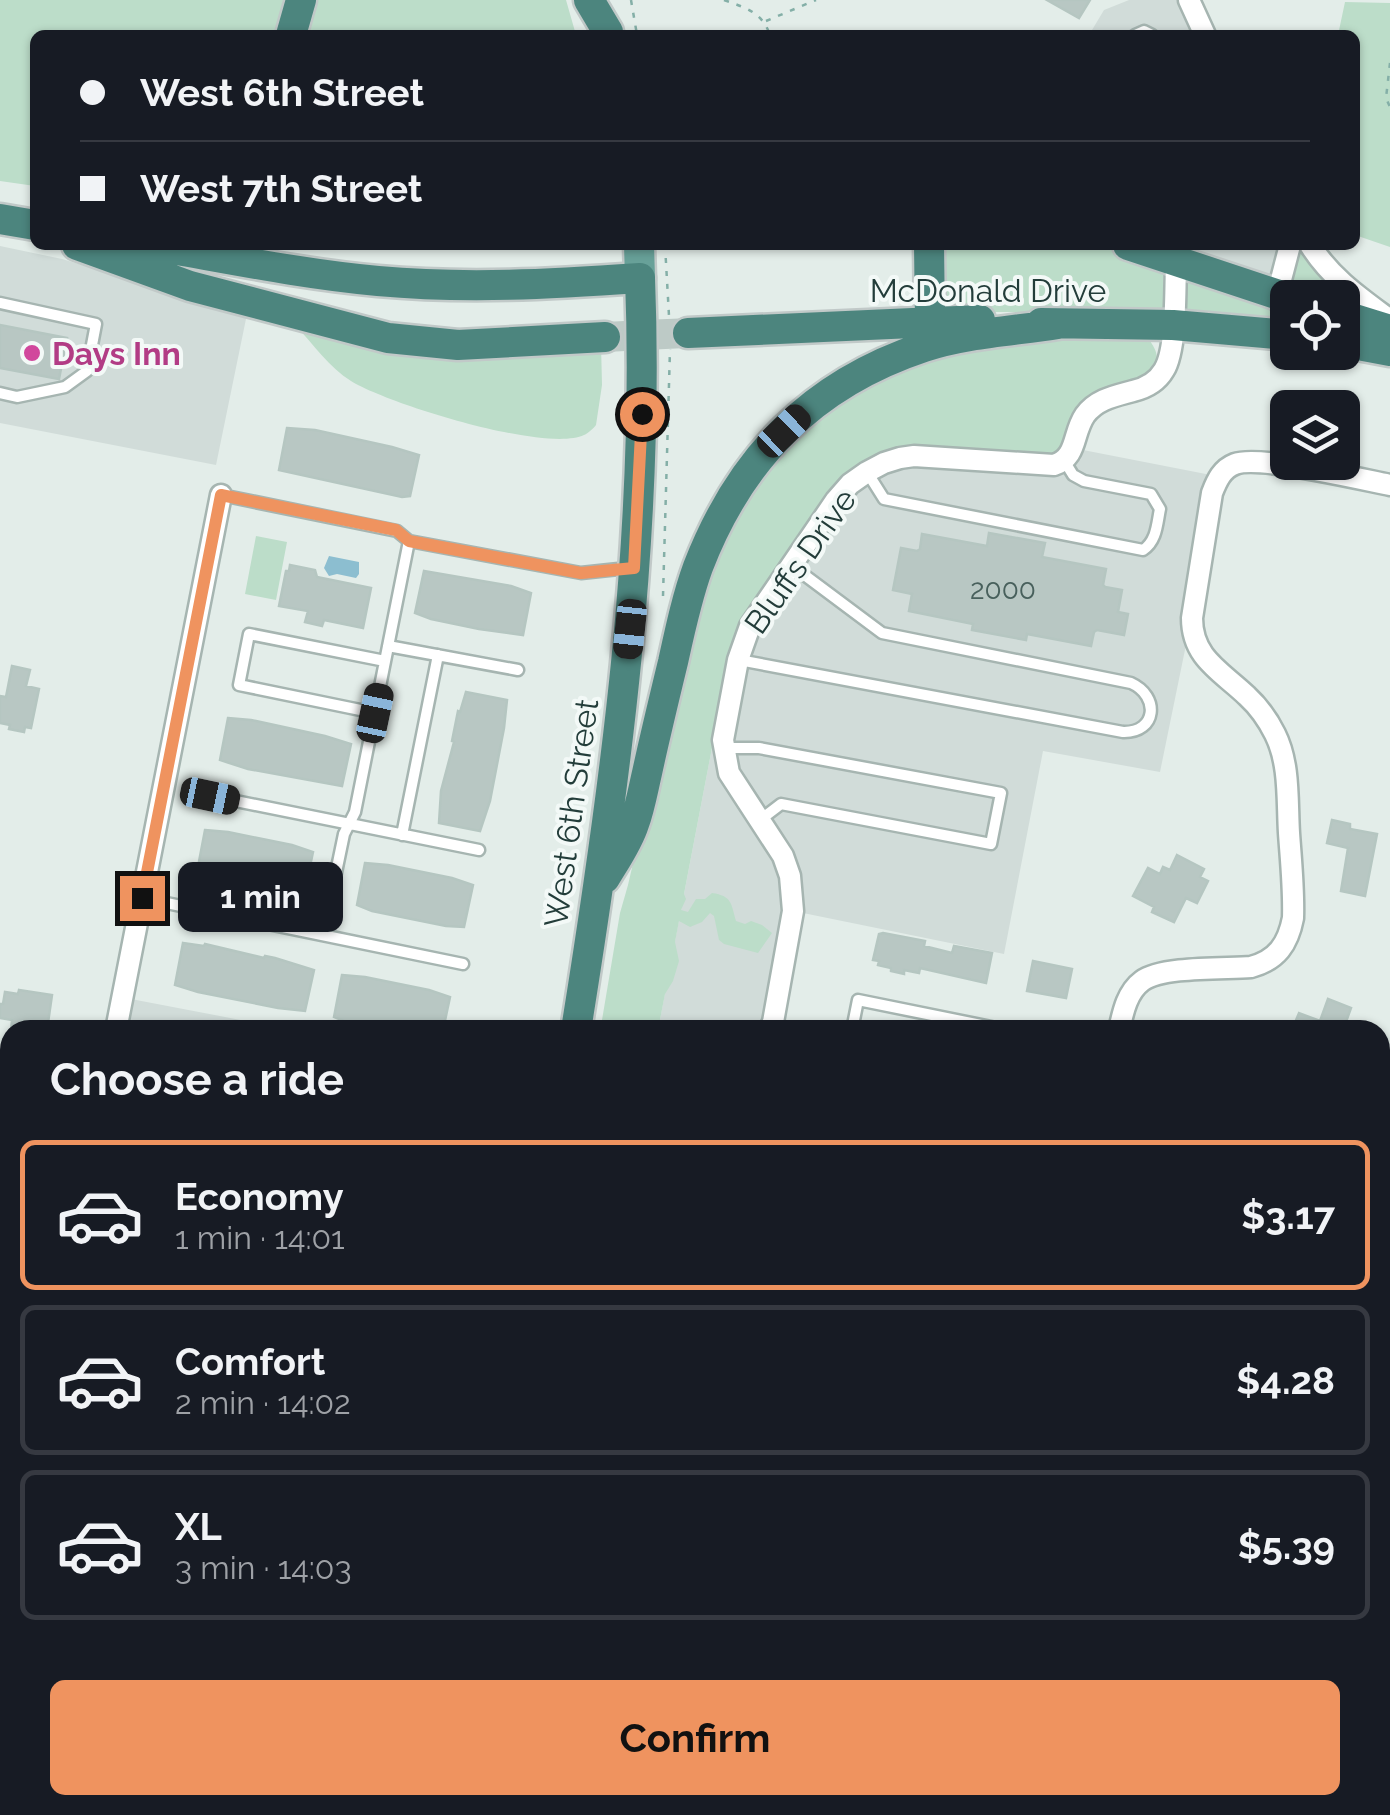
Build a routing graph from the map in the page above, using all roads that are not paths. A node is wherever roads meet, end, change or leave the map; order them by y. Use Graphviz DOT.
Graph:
graph roads {
  1 [pos="302,0"];
  2 [pos="588,0"];
  3 [pos="602,0"];
  4 [pos="1189,0"];
  5 [pos="293,30"];
  6 [pos="614,30"];
  7 [pos="616,30"];
  8 [pos="1203,30"];
  9 [pos="91,250"];
  10 [pos="177,250"];
  11 [pos="639,250"];
  12 [pos="929,250"];
  13 [pos="1143,250"];
  14 [pos="1289,250"];
  15 [pos="1313,250"];
  16 [pos="1176,261"];
  17 [pos="640,278"];
  18 [pos="1285,280"];
  19 [pos="1270,292"];
  20 [pos="0,303"];
  21 [pos="1390,320"];
  22 [pos="930,321"];
  23 [pos="1360,321"];
  24 [pos="1058,324"];
  25 [pos="1173,325"];
  26 [pos="1390,330"];
  27 [pos="1270,333"];
  28 [pos="676,334"];
  29 [pos="605,337"];
  30 [pos="1360,345"];
  31 [pos="1390,351"];
  32 [pos="0,394"];
  33 [pos="1065,462"];
  34 [pos="867,472"];
  35 [pos="1390,485"];
  36 [pos="221,495"];
  37 [pos="409,541"];
  38 [pos="791,565"];
  39 [pos="634,568"];
  40 [pos="388,646"];
  41 [pos="438,655"];
  42 [pos="738,660"];
  43 [pos="385,661"];
  44 [pos="518,670"];
  45 [pos="375,713"];
  46 [pos="724,748"];
  47 [pos="210,796"];
  48 [pos="760,820"];
  49 [pos="349,824"];
  50 [pos="402,835"];
  51 [pos="479,850"];
  52 [pos="596,893"];
  53 [pos="142,898"];
  54 [pos="323,935"];
  55 [pos="462,964"];
  56 [pos="118,1020"];
  57 [pos="577,1020"];
  58 [pos="773,1020"];
  59 [pos="854,1020"];
  60 [pos="957,1020"];
  61 [pos="1122,1020"];
  1 -- 5 [label="highway"];
  2 -- 6 [label="highway"];
  3 -- 7 [label="main road"];
  4 -- 8 [label="street"];
  9 -- 29 [label="highway"];
  10 -- 17 [label="highway"];
  11 -- 17 [label="main road, West 6th Street"];
  12 -- 22 [label="highway"];
  13 -- 16 [label="highway, McDonald Drive"];
  14 -- 18 [label="street"];
  15 -- 21 [label="street"];
  16 -- 19 [label="highway, McDonald Drive"];
  16 -- 25 [label="street"];
  17 -- 39 [label="highway, West 6th Street"];
  20 -- 32 [label="lane"];
  22 -- 24 [label="highway, McDonald Drive"];
  22 -- 28 [label="highway, McDonald Drive"];
  23 -- 26 [label="highway"];
  24 -- 25 [label="highway, McDonald Drive"];
  24 -- 52 [label="highway"];
  25 -- 27 [label="highway, McDonald Drive"];
  25 -- 33 [label="street"];
  30 -- 31 [label="highway"];
  33 -- 34 [label="street, Bluffs Drive"];
  33 -- 34 [label="lane"];
  34 -- 38 [label="street, Bluffs Drive"];
  35 -- 61 [label="street"];
  36 -- 37 [label="lane"];
  36 -- 53 [label="street"];
  37 -- 39 [label="lane"];
  37 -- 40 [label="lane"];
  38 -- 42 [label="street, Bluffs Drive"];
  38 -- 42 [label="lane"];
  39 -- 52 [label="highway, West 6th Street"];
  40 -- 41 [label="lane"];
  40 -- 43 [label="lane"];
  41 -- 44 [label="lane"];
  41 -- 50 [label="lane"];
  42 -- 46 [label="street, Bluffs Drive"];
  43 -- 45 [label="lane"];
  43 -- 45 [label="lane"];
  45 -- 49 [label="lane"];
  46 -- 48 [label="street, Bluffs Drive"];
  46 -- 48 [label="lane"];
  47 -- 49 [label="lane"];
  48 -- 58 [label="street, Bluffs Drive"];
  49 -- 50 [label="lane"];
  49 -- 54 [label="lane"];
  50 -- 51 [label="lane"];
  52 -- 57 [label="highway, West 6th Street"];
  53 -- 54 [label="lane"];
  53 -- 56 [label="street"];
  54 -- 55 [label="lane"];
  59 -- 60 [label="lane"];
}
